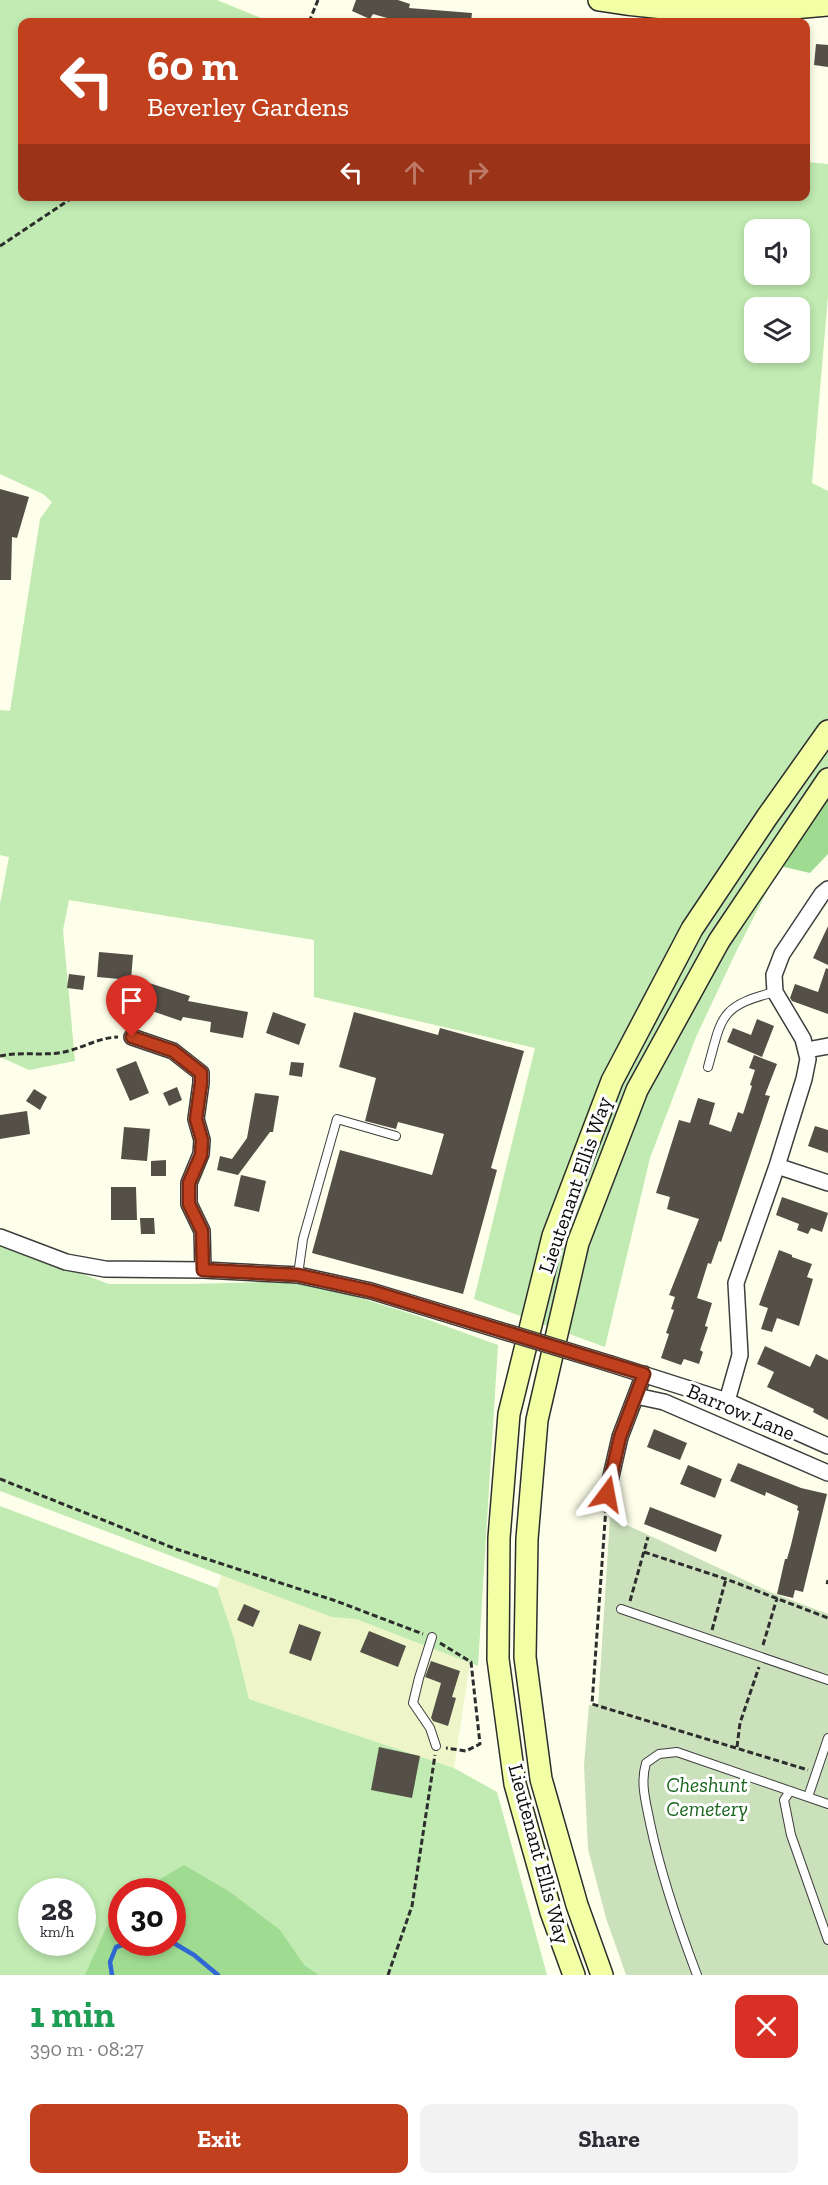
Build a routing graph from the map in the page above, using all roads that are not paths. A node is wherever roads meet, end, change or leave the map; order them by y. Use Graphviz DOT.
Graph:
graph roads {
  1 [pos="599,0"];
  2 [pos="681,4"];
  3 [pos="828,5"];
  4 [pos="828,731"];
  5 [pos="828,780"];
  6 [pos="828,889"];
  7 [pos="775,992"];
  8 [pos="132,1037"];
  9 [pos="828,1046"];
  10 [pos="807,1050"];
  11 [pos="708,1067"];
  12 [pos="396,1136"];
  13 [pos="777,1166"];
  14 [pos="828,1184"];
  15 [pos="0,1237"];
  16 [pos="203,1270"];
  17 [pos="298,1275"];
  18 [pos="644,1374"];
  19 [pos="636,1396"];
  20 [pos="727,1401"];
  21 [pos="828,1446"];
  22 [pos="828,1473"];
  23 [pos="607,1494"];
  24 [pos="624,1610"];
  25 [pos="432,1637"];
  26 [pos="828,1680"];
  27 [pos="828,1738"];
  28 [pos="436,1746"];
  29 [pos="790,1791"];
  30 [pos="808,1797"];
  31 [pos="828,1804"];
  32 [pos="828,1940"];
  33 [pos="574,1975"];
  34 [pos="602,1975"];
  35 [pos="697,1975"];
  1 -- 2 [label="main road"];
  2 -- 3 [label="main road"];
  4 -- 33 [label="main road, Lieutenant Ellis Way"];
  5 -- 34 [label="main road, Lieutenant Ellis Way"];
  6 -- 7 [label="street"];
  7 -- 10 [label="street"];
  7 -- 11 [label="lane"];
  8 -- 16 [label="street"];
  9 -- 10 [label="street"];
  10 -- 13 [label="street"];
  12 -- 17 [label="lane"];
  13 -- 14 [label="street"];
  13 -- 20 [label="street"];
  15 -- 16 [label="street"];
  16 -- 17 [label="street"];
  17 -- 18 [label="street, bridge"];
  18 -- 19 [label="street"];
  18 -- 20 [label="street"];
  19 -- 22 [label="street, Barrow Lane"];
  19 -- 23 [label="street"];
  20 -- 21 [label="street"];
  24 -- 26 [label="lane"];
  25 -- 28 [label="lane"];
  27 -- 30 [label="lane"];
  29 -- 30 [label="lane"];
  29 -- 32 [label="lane"];
  29 -- 35 [label="lane"];
  30 -- 31 [label="lane"];
}
